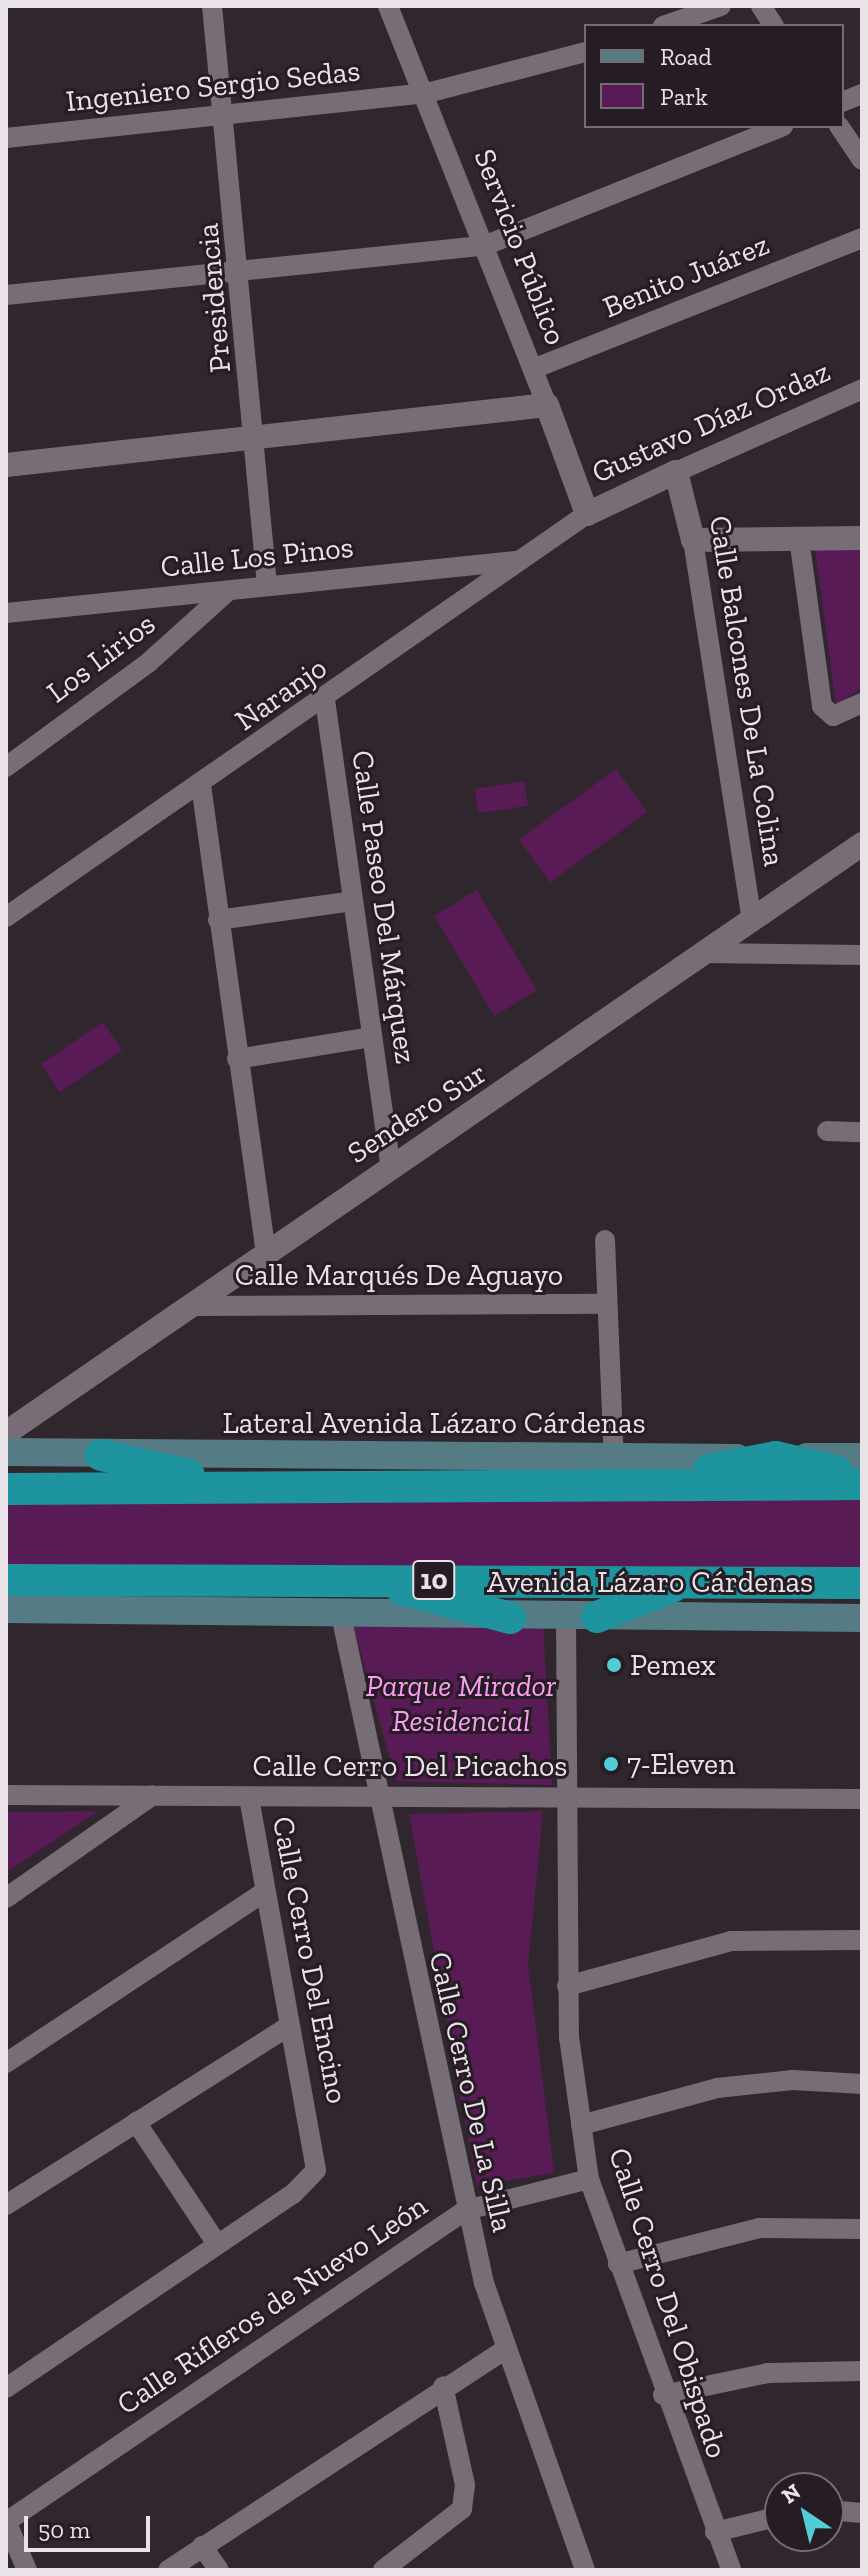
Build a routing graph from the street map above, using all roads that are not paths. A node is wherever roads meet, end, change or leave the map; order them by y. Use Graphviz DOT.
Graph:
graph roads {
  1 [pos="212,6"];
  2 [pos="388,6"];
  3 [pos="721,6"];
  4 [pos="761,6"];
  5 [pos="669,24"];
  6 [pos="773,24"];
  7 [pos="584,53"];
  8 [pos="427,93"];
  9 [pos="227,113"];
  10 [pos="778,128"];
  11 [pos="840,128"];
  12 [pos="6,138"];
  13 [pos="862,160"];
  14 [pos="862,238"];
  15 [pos="486,245"];
  16 [pos="241,273"];
  17 [pos="6,295"];
  18 [pos="533,369"];
  19 [pos="862,389"];
  20 [pos="547,405"];
  21 [pos="258,439"];
  22 [pos="6,465"];
  23 [pos="676,472"];
  24 [pos="587,514"];
  25 [pos="799,538"];
  26 [pos="862,538"];
  27 [pos="693,540"];
  28 [pos="516,561"];
  29 [pos="267,585"];
  30 [pos="228,591"];
  31 [pos="6,613"];
  32 [pos="325,700"];
  33 [pos="862,703"];
  34 [pos="12,759"];
  35 [pos="201,785"];
  36 [pos="862,844"];
  37 [pos="353,901"];
  38 [pos="6,917"];
  39 [pos="218,920"];
  40 [pos="752,921"];
  41 [pos="705,953"];
  42 [pos="862,955"];
  43 [pos="371,1037"];
  44 [pos="237,1059"];
  45 [pos="827,1131"];
  46 [pos="862,1132"];
  47 [pos="391,1169"];
  48 [pos="605,1240"];
  49 [pos="266,1252"];
  50 [pos="607,1304"];
  51 [pos="192,1306"];
  52 [pos="6,1433"];
  53 [pos="6,1452"];
  54 [pos="101,1455"];
  55 [pos="776,1457"];
  56 [pos="862,1457"];
  57 [pos="622,1472"];
  58 [pos="862,1481"];
  59 [pos="238,1487"];
  60 [pos="6,1489"];
  61 [pos="110,1579"];
  62 [pos="6,1580"];
  63 [pos="385,1580"];
  64 [pos="687,1581"];
  65 [pos="862,1583"];
  66 [pos="6,1607"];
  67 [pos="341,1615"];
  68 [pos="582,1617"];
  69 [pos="510,1618"];
  70 [pos="862,1618"];
  71 [pos="6,1795"];
  72 [pos="153,1795"];
  73 [pos="564,1795"];
  74 [pos="249,1797"];
  75 [pos="862,1799"];
  76 [pos="379,1800"];
  77 [pos="264,1892"];
  78 [pos="6,1898"];
  79 [pos="862,1940"];
  80 [pos="567,1986"];
  81 [pos="288,2027"];
  82 [pos="6,2063"];
  83 [pos="862,2084"];
  84 [pos="136,2122"];
  85 [pos="581,2125"];
  86 [pos="589,2179"];
  87 [pos="6,2205"];
  88 [pos="466,2210"];
  89 [pos="862,2229"];
  90 [pos="217,2244"];
  91 [pos="618,2264"];
  92 [pos="506,2349"];
  93 [pos="862,2371"];
  94 [pos="443,2386"];
  95 [pos="6,2388"];
  96 [pos="663,2395"];
  97 [pos="764,2520"];
  98 [pos="6,2521"];
  99 [pos="715,2532"];
  100 [pos="202,2546"];
  101 [pos="27,2570"];
  102 [pos="168,2570"];
  103 [pos="219,2570"];
  104 [pos="383,2570"];
  105 [pos="585,2570"];
  106 [pos="731,2570"];
  1 -- 9 [label="street, Presidencia"];
  2 -- 8 [label="street, Servicio Público"];
  3 -- 5 [label="street"];
  4 -- 6 [label="street"];
  7 -- 8 [label="street, Ingeniero Sergio Sedas"];
  8 -- 9 [label="street, Ingeniero Sergio Sedas"];
  8 -- 15 [label="street, Servicio Público"];
  9 -- 12 [label="street, Ingeniero Sergio Sedas"];
  9 -- 16 [label="street, Presidencia"];
  10 -- 15 [label="street"];
  11 -- 13 [label="street"];
  14 -- 18 [label="street, Benito Juárez"];
  15 -- 16 [label="street"];
  15 -- 18 [label="street, Servicio Público"];
  16 -- 17 [label="street"];
  16 -- 21 [label="street, Presidencia"];
  18 -- 20 [label="street, Servicio Público"];
  19 -- 23 [label="street, Gustavo Díaz Ordaz"];
  20 -- 21 [label="street"];
  20 -- 24 [label="street, Servicio Público"];
  21 -- 22 [label="street"];
  21 -- 29 [label="street, Presidencia"];
  23 -- 24 [label="street, Gustavo Díaz Ordaz"];
  23 -- 27 [label="street, Calle Balcones De La Colina"];
  24 -- 28 [label="street, Naranjo"];
  25 -- 26 [label="street"];
  25 -- 27 [label="street"];
  25 -- 33 [label="street"];
  27 -- 40 [label="street, Calle Balcones De La Colina"];
  28 -- 29 [label="street, Calle Los Pinos"];
  28 -- 32 [label="street, Naranjo"];
  29 -- 30 [label="street, Calle Los Pinos"];
  30 -- 31 [label="street, Calle Los Pinos"];
  30 -- 34 [label="street, Los Lirios"];
  32 -- 35 [label="street, Naranjo"];
  32 -- 37 [label="street, Calle Paseo Del Márquez"];
  35 -- 38 [label="street, Naranjo"];
  35 -- 39 [label="street"];
  36 -- 40 [label="street, Sendero Sur"];
  37 -- 39 [label="street"];
  37 -- 43 [label="street, Calle Paseo Del Márquez"];
  39 -- 44 [label="street"];
  40 -- 41 [label="street, Sendero Sur"];
  41 -- 42 [label="street"];
  41 -- 47 [label="street, Sendero Sur"];
  43 -- 44 [label="street"];
  43 -- 47 [label="street, Calle Paseo Del Márquez"];
  44 -- 49 [label="street"];
  45 -- 46 [label="street"];
  47 -- 49 [label="street, Sendero Sur"];
  48 -- 50 [label="street"];
  49 -- 51 [label="street, Sendero Sur"];
  50 -- 51 [label="street, Calle Marqués De Aguayo"];
  50 -- 57 [label="street"];
  51 -- 52 [label="street, Sendero Sur"];
  53 -- 54 [label="main road, Lateral Avenida Lázaro Cárdenas"];
  54 -- 57 [label="main road, Lateral Avenida Lázaro Cárdenas"];
  54 -- 59 [label="highway"];
  55 -- 56 [label="main road"];
  55 -- 57 [label="highway"];
  55 -- 58 [label="highway"];
  57 -- 58 [label="highway"];
  57 -- 59 [label="highway"];
  59 -- 60 [label="highway"];
  61 -- 62 [label="highway, Avenida Lázaro Cárdenas / 10"];
  61 -- 63 [label="highway, Avenida Lázaro Cárdenas / 10"];
  61 -- 66 [label="highway"];
  63 -- 64 [label="highway, Avenida Lázaro Cárdenas / 10"];
  63 -- 69 [label="highway"];
  64 -- 65 [label="highway, Avenida Lázaro Cárdenas / 10"];
  64 -- 68 [label="highway"];
  66 -- 67 [label="main road"];
  67 -- 69 [label="main road"];
  67 -- 76 [label="street, Calle Cerro De La Silla"];
  68 -- 69 [label="main road"];
  68 -- 70 [label="main road"];
  68 -- 73 [label="street, Calle Cerro Del Obispado"];
  71 -- 72 [label="street, Calle Cerro Del Picachos"];
  72 -- 74 [label="street, Calle Cerro Del Picachos"];
  72 -- 78 [label="street"];
  73 -- 75 [label="street, Calle Cerro Del Picachos"];
  73 -- 76 [label="street, Calle Cerro Del Picachos"];
  73 -- 80 [label="street, Calle Cerro Del Obispado"];
  74 -- 76 [label="street, Calle Cerro Del Picachos"];
  74 -- 77 [label="street, Calle Cerro Del Encino"];
  76 -- 88 [label="street, Calle Cerro De La Silla"];
  77 -- 81 [label="street, Calle Cerro Del Encino"];
  77 -- 82 [label="street"];
  79 -- 80 [label="street"];
  80 -- 85 [label="street, Calle Cerro Del Obispado"];
  81 -- 84 [label="street"];
  81 -- 90 [label="street, Calle Cerro Del Encino"];
  83 -- 85 [label="street"];
  84 -- 87 [label="street"];
  84 -- 90 [label="street"];
  85 -- 86 [label="street, Calle Cerro Del Obispado"];
  86 -- 88 [label="street, Calle Rifleros de Nuevo León"];
  86 -- 91 [label="street, Calle Cerro Del Obispado"];
  88 -- 92 [label="street, Calle Cerro De La Silla"];
  88 -- 98 [label="street, Calle Rifleros de Nuevo León"];
  89 -- 91 [label="street"];
  90 -- 95 [label="street, Calle Cerro Del Encino"];
  91 -- 96 [label="street, Calle Cerro Del Obispado"];
  92 -- 94 [label="street"];
  92 -- 105 [label="street, Calle Cerro De La Silla"];
  93 -- 96 [label="street"];
  94 -- 100 [label="street"];
  94 -- 104 [label="street"];
  96 -- 99 [label="street, Calle Cerro Del Obispado"];
  97 -- 99 [label="street"];
  98 -- 101 [label="street"];
  99 -- 106 [label="street, Calle Cerro Del Obispado"];
  100 -- 102 [label="street"];
  100 -- 103 [label="street"];
}
